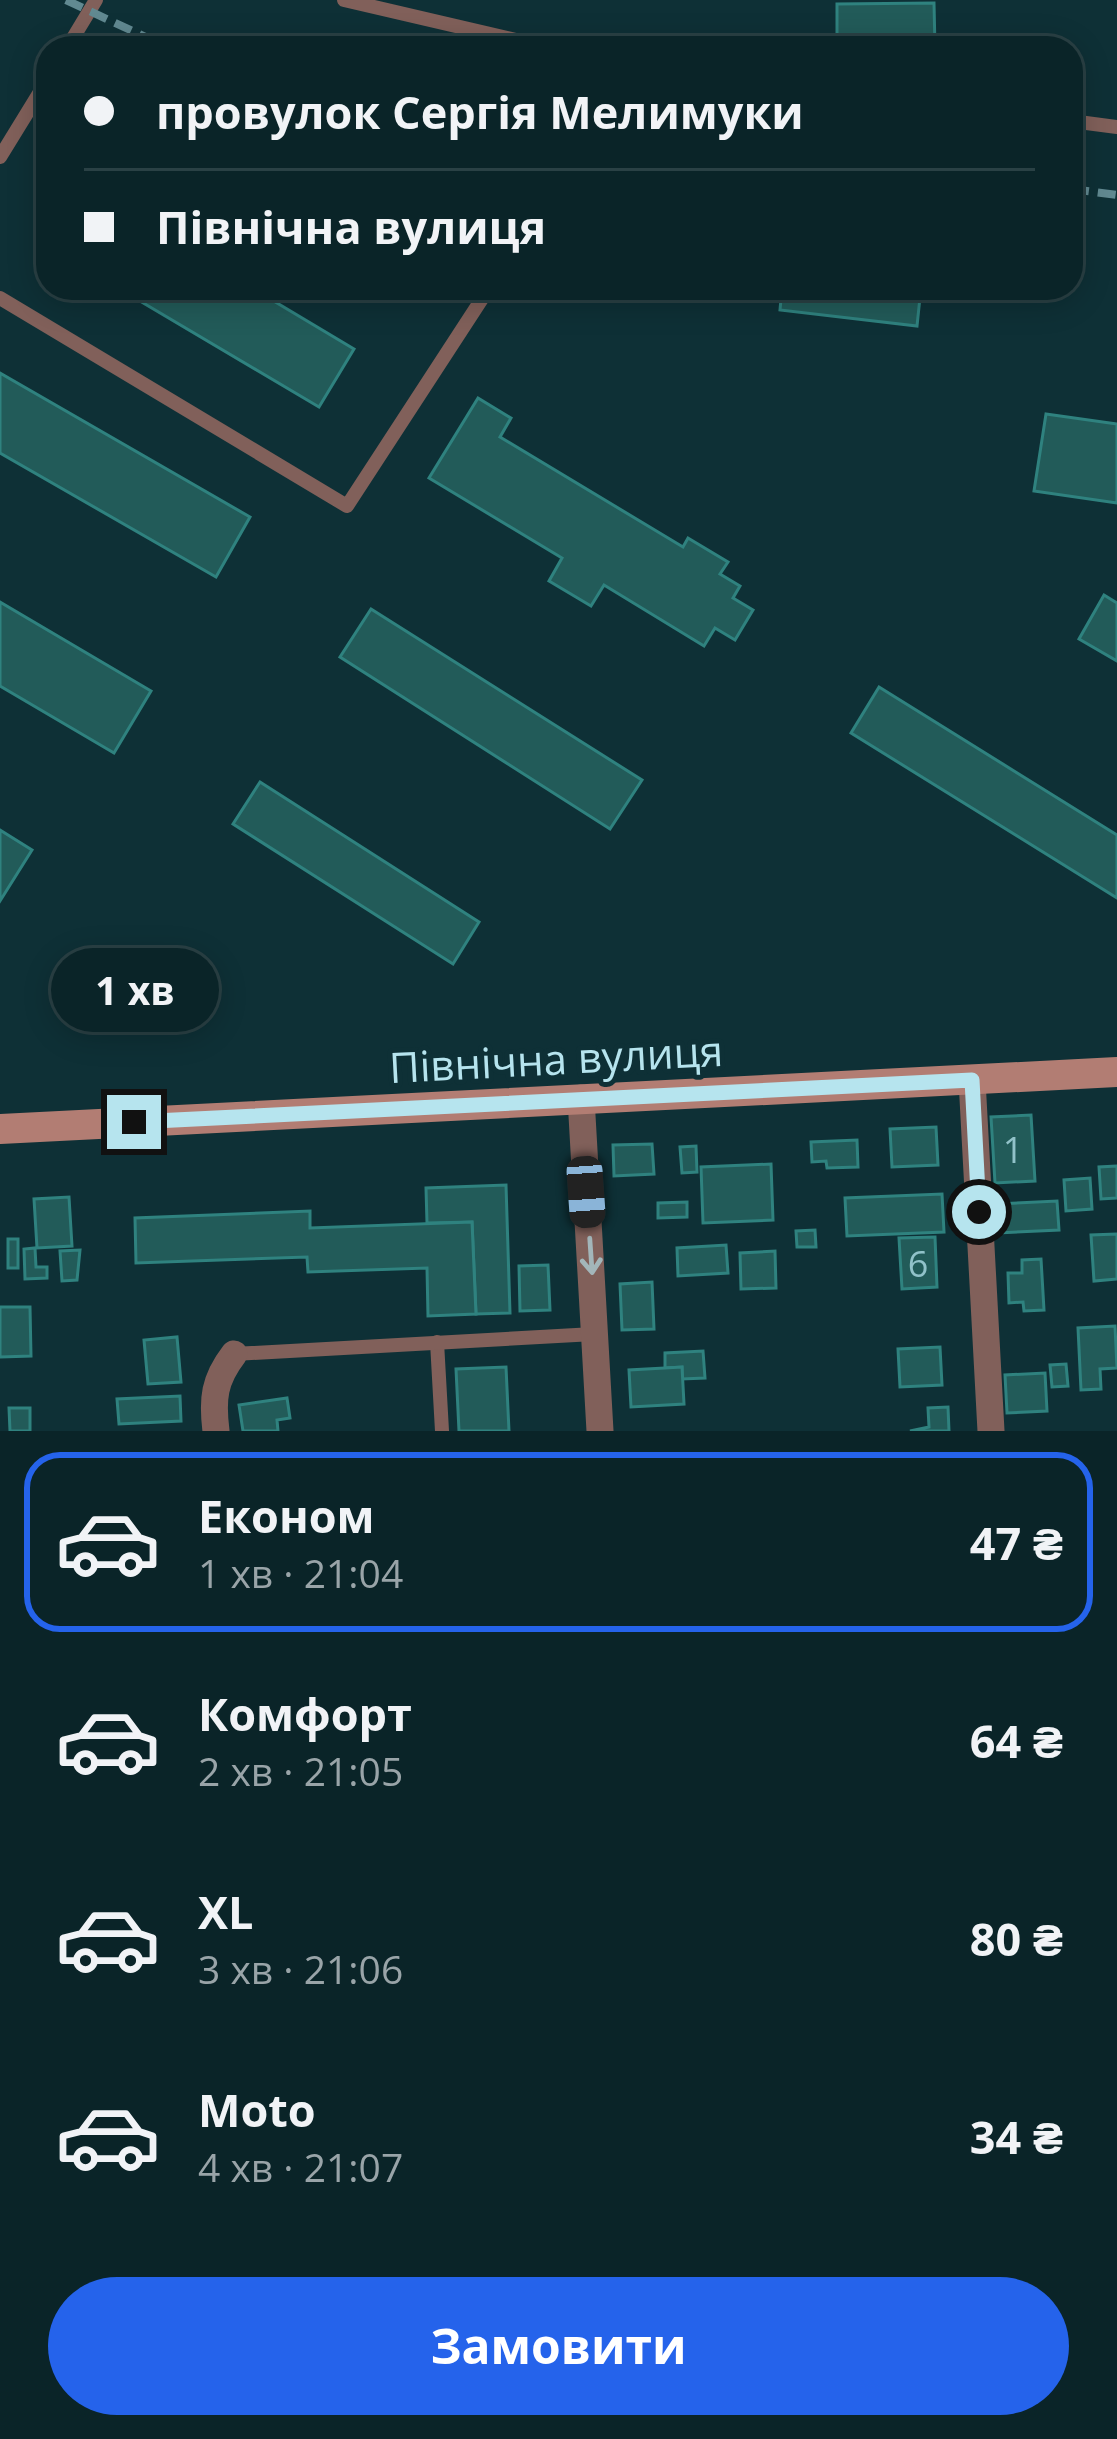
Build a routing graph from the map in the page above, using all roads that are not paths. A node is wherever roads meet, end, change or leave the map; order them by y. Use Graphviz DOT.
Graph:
graph roads {
  1 [pos="96,0"];
  2 [pos="344,0"];
  3 [pos="74,36"];
  4 [pos="498,36"];
  5 [pos="36,98"];
  6 [pos="1083,124"];
  7 [pos="1117,128"];
  8 [pos="0,157"];
  9 [pos="0,298"];
  10 [pos="481,300"];
  11 [pos="1117,1072"];
  12 [pos="972,1080"];
  13 [pos="581,1098"];
  14 [pos="0,1130"];
  15 [pos="595,1334"];
  16 [pos="437,1342"];
  17 [pos="234,1354"];
  18 [pos="216,1431"];
  19 [pos="442,1431"];
  20 [pos="600,1431"];
  21 [pos="991,1431"];
  1 -- 3 [label="lane"];
  2 -- 4 [label="lane"];
  5 -- 8 [label="lane"];
  6 -- 7 [label="lane"];
  9 -- 10 [label="lane"];
  11 -- 12 [label="main road, Північна вулиця"];
  12 -- 13 [label="main road, Північна вулиця"];
  12 -- 21 [label="street"];
  13 -- 14 [label="main road, Північна вулиця"];
  13 -- 15 [label="street, one-way"];
  15 -- 16 [label="lane"];
  15 -- 20 [label="street"];
  16 -- 17 [label="lane"];
  16 -- 19 [label="lane"];
  17 -- 18 [label="street"];
}
